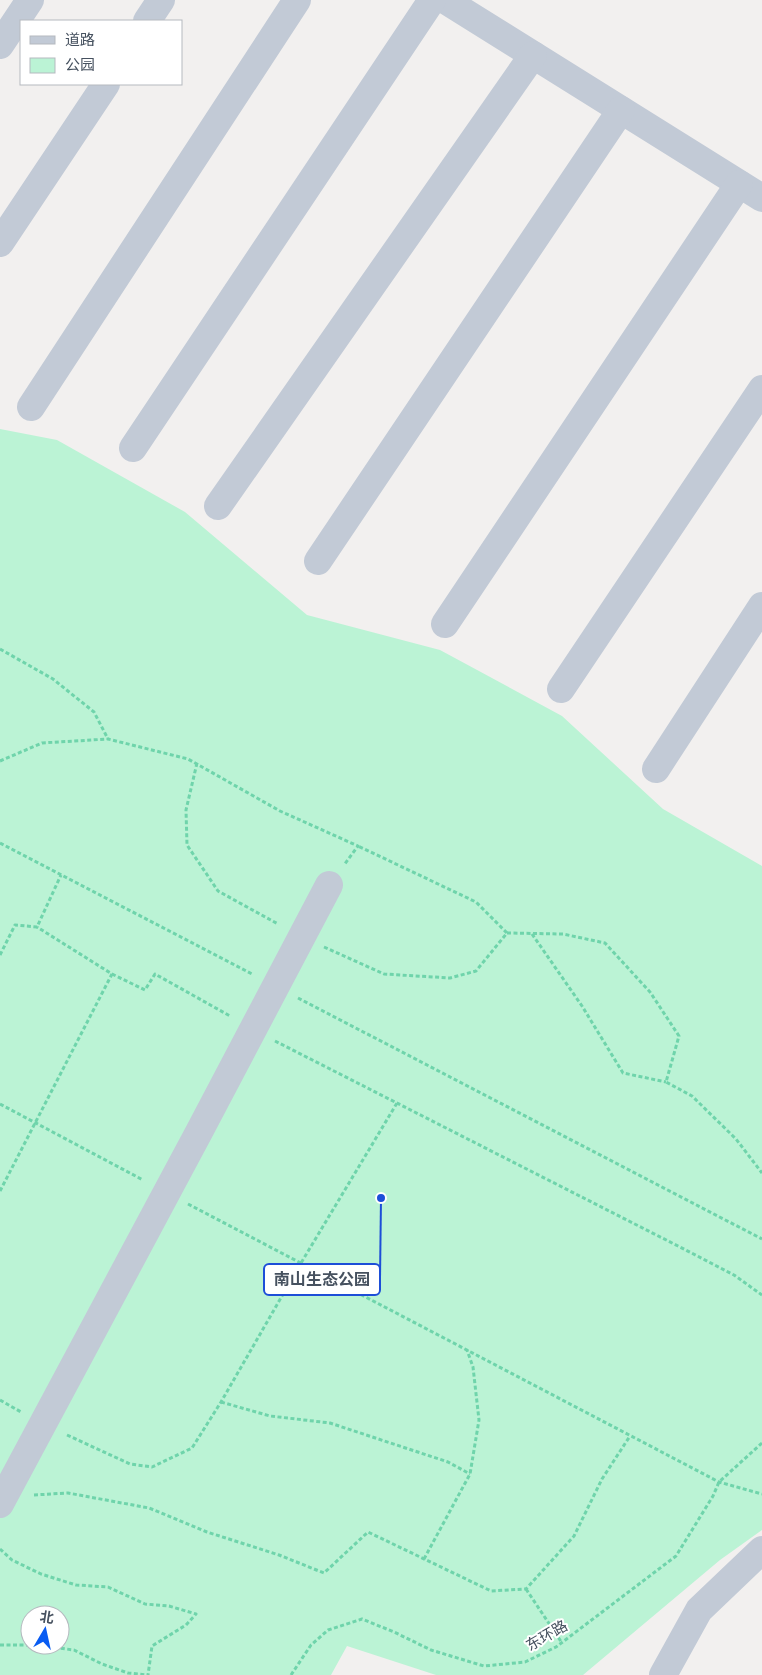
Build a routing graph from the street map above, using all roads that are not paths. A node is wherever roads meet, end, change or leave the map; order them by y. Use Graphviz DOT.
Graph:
graph roads {
  1 [pos="30,0"];
  2 [pos="161,0"];
  3 [pos="297,0"];
  4 [pos="432,0"];
  5 [pos="445,0"];
  6 [pos="148,20"];
  7 [pos="0,45"];
  8 [pos="533,55"];
  9 [pos="105,85"];
  10 [pos="621,110"];
  11 [pos="739,184"];
  12 [pos="762,198"];
  13 [pos="0,242"];
  14 [pos="762,389"];
  15 [pos="31,407"];
  16 [pos="133,448"];
  17 [pos="218,506"];
  18 [pos="318,561"];
  19 [pos="762,606"];
  20 [pos="445,624"];
  21 [pos="561,689"];
  22 [pos="656,769"];
  23 [pos="329,886"];
  24 [pos="2,1501"];
  25 [pos="762,1550"];
  26 [pos="663,1675"];
  1 -- 7 [label="street"];
  2 -- 6 [label="street"];
  3 -- 15 [label="street"];
  4 -- 16 [label="street"];
  5 -- 8 [label="street"];
  8 -- 10 [label="street"];
  8 -- 17 [label="street"];
  9 -- 13 [label="street"];
  10 -- 11 [label="street"];
  10 -- 18 [label="street"];
  11 -- 12 [label="street"];
  11 -- 20 [label="street"];
  14 -- 21 [label="street"];
  19 -- 22 [label="street"];
  23 -- 24 [label="street"];
  25 -- 26 [label="street"];
}
